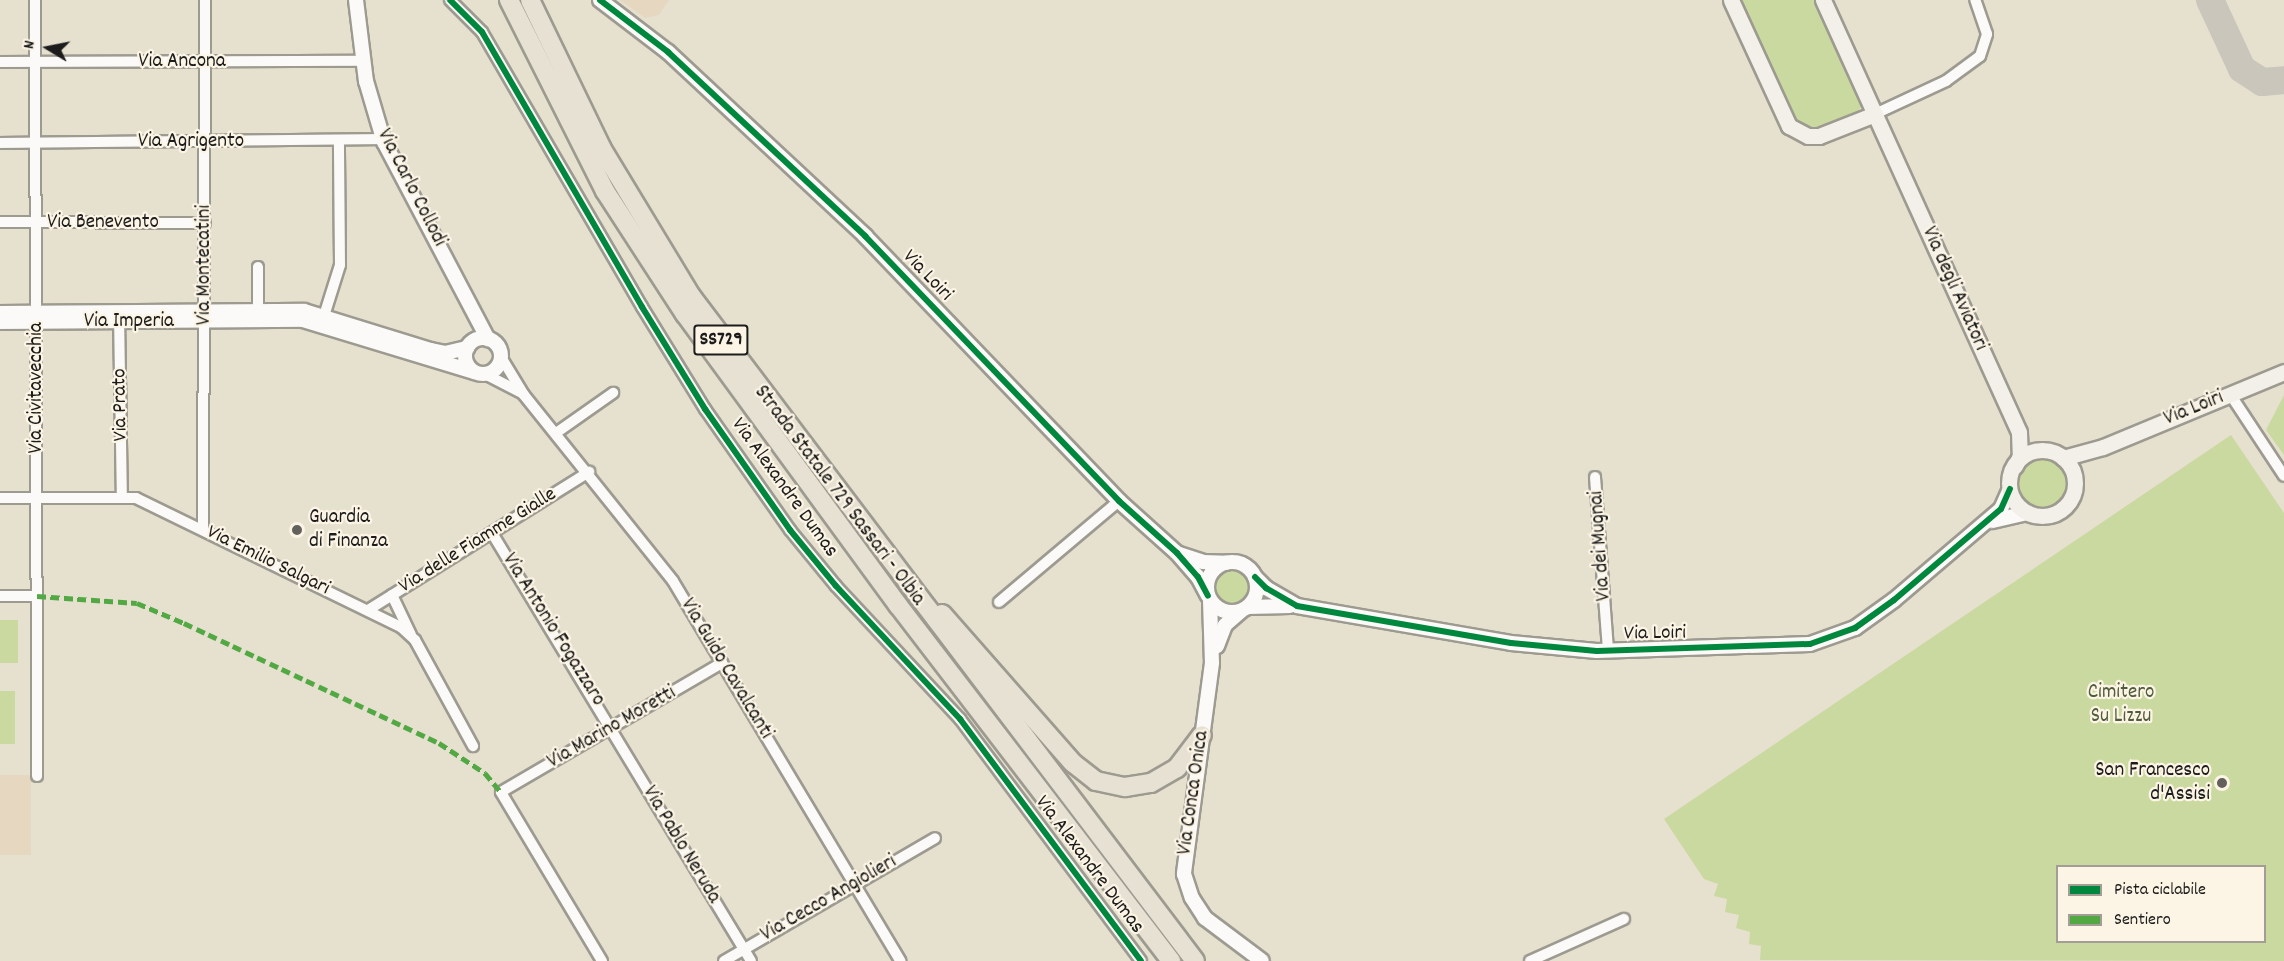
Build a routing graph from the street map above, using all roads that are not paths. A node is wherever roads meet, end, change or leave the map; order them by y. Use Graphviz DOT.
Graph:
graph roads {
  1 [pos="35,0"];
  2 [pos="205,0"];
  3 [pos="356,0"];
  4 [pos="450,0"];
  5 [pos="509,0"];
  6 [pos="530,0"];
  7 [pos="540,0"];
  8 [pos="600,0"];
  9 [pos="1731,0"];
  10 [pos="1823,0"];
  11 [pos="1975,0"];
  12 [pos="363,61"];
  13 [pos="0,62"];
  14 [pos="204,62"];
  15 [pos="37,63"];
  16 [pos="558,63"];
  17 [pos="1875,114"];
  18 [pos="383,138"];
  19 [pos="339,140"];
  20 [pos="0,143"];
  21 [pos="36,143"];
  22 [pos="205,143"];
  23 [pos="0,222"];
  24 [pos="38,223"];
  25 [pos="206,223"];
  26 [pos="258,267"];
  27 [pos="470,300"];
  28 [pos="0,313"];
  29 [pos="38,316"];
  30 [pos="258,316"];
  31 [pos="324,316"];
  32 [pos="119,317"];
  33 [pos="206,317"];
  34 [pos="0,322"];
  35 [pos="488,339"];
  36 [pos="469,345"];
  37 [pos="501,357"];
  38 [pos="2284,372"];
  39 [pos="480,373"];
  40 [pos="613,393"];
  41 [pos="2230,394"];
  42 [pos="524,395"];
  43 [pos="2019,432"];
  44 [pos="556,433"];
  45 [pos="2103,447"];
  46 [pos="2039,451"];
  47 [pos="2063,458"];
  48 [pos="2015,466"];
  49 [pos="589,472"];
  50 [pos="2074,476"];
  51 [pos="2284,476"];
  52 [pos="1595,477"];
  53 [pos="2010,489"];
  54 [pos="122,496"];
  55 [pos="0,498"];
  56 [pos="37,499"];
  57 [pos="1119,501"];
  58 [pos="2028,513"];
  59 [pos="858,519"];
  60 [pos="1985,524"];
  61 [pos="203,529"];
  62 [pos="492,533"];
  63 [pos="1177,553"];
  64 [pos="1226,563"];
  65 [pos="1255,577"];
  66 [pos="392,595"];
  67 [pos="0,596"];
  68 [pos="37,596"];
  69 [pos="1209,598"];
  70 [pos="999,602"];
  71 [pos="1297,606"];
  72 [pos="1244,609"];
  73 [pos="368,610"];
  74 [pos="411,635"];
  75 [pos="1608,651"];
  76 [pos="722,663"];
  77 [pos="1212,663"];
  78 [pos="612,728"];
  79 [pos="1202,735"];
  80 [pos="473,746"];
  81 [pos="37,776"];
  82 [pos="935,837"];
  83 [pos="854,884"];
  84 [pos="1624,919"];
  85 [pos="744,949"];
  86 [pos="602,961"];
  87 [pos="724,961"];
  88 [pos="751,961"];
  89 [pos="900,961"];
  90 [pos="1141,961"];
  91 [pos="1171,961"];
  92 [pos="1195,961"];
  93 [pos="1262,961"];
  94 [pos="1530,961"];
  1 -- 15 [label="street, Via Civitavecchia"];
  2 -- 14 [label="street, Via Montecatini"];
  3 -- 12 [label="street, Via Carlo Collodi"];
  4 -- 90 [label="street, Via Alexandre Dumas"];
  5 -- 91 [label="highway, Strada Statale 729 Sassari - Olbia / SS729"];
  6 -- 16 [label="highway, Strada Statale 729 Sassari - Olbia / SS729"];
  7 -- 16 [label="highway"];
  8 -- 57 [label="street, Via Loiri"];
  9 -- 17 [label="main road"];
  10 -- 17 [label="main road, Via degli Aviatori"];
  11 -- 17 [label="street"];
  12 -- 14 [label="street, Via Ancona"];
  12 -- 18 [label="street, Via Carlo Collodi"];
  13 -- 15 [label="street, Via Ancona"];
  14 -- 15 [label="street, Via Ancona"];
  14 -- 22 [label="street, Via Montecatini"];
  15 -- 21 [label="street, Via Civitavecchia"];
  16 -- 59 [label="highway, Strada Statale 729 Sassari - Olbia / SS729"];
  17 -- 43 [label="main road, Via degli Aviatori"];
  18 -- 19 [label="street, Via Agrigento"];
  18 -- 27 [label="street, Via Carlo Collodi"];
  19 -- 22 [label="street, Via Agrigento"];
  19 -- 31 [label="street"];
  20 -- 21 [label="street, Via Agrigento"];
  21 -- 22 [label="street, Via Agrigento"];
  21 -- 24 [label="street, Via Civitavecchia"];
  22 -- 25 [label="street, Via Montecatini"];
  23 -- 24 [label="street, Via Benevento"];
  24 -- 25 [label="street, Via Benevento"];
  24 -- 29 [label="street, Via Civitavecchia"];
  25 -- 33 [label="street, Via Montecatini"];
  26 -- 30 [label="street"];
  27 -- 35 [label="street, Via Carlo Collodi"];
  27 -- 36 [label="street, Via Carlo Collodi"];
  28 -- 29 [label="street, Via Imperia"];
  29 -- 32 [label="street, Via Imperia"];
  29 -- 34 [label="street, Via Imperia"];
  29 -- 56 [label="street, Via Civitavecchia"];
  30 -- 31 [label="street, Via Imperia"];
  30 -- 33 [label="street, Via Imperia"];
  30 -- 39 [label="street, Via Imperia"];
  31 -- 36 [label="street, Via Imperia"];
  32 -- 33 [label="street, Via Imperia"];
  32 -- 54 [label="street, Via Prato"];
  33 -- 61 [label="street, Via Montecatini"];
  35 -- 36 [label="street"];
  35 -- 37 [label="street"];
  36 -- 39 [label="street"];
  37 -- 39 [label="street"];
  37 -- 42 [label="street, Via Guido Cavalcanti"];
  38 -- 41 [label="main road, Via Loiri"];
  39 -- 42 [label="street, Via Guido Cavalcanti"];
  40 -- 44 [label="street"];
  41 -- 45 [label="main road, Via Loiri"];
  41 -- 51 [label="street"];
  42 -- 44 [label="street, Via Guido Cavalcanti"];
  43 -- 46 [label="main road"];
  43 -- 48 [label="main road, Via degli Aviatori"];
  44 -- 49 [label="street, Via Guido Cavalcanti"];
  45 -- 47 [label="main road, Via Loiri"];
  45 -- 50 [label="main road"];
  46 -- 47 [label="main road"];
  46 -- 48 [label="main road"];
  47 -- 50 [label="main road"];
  48 -- 53 [label="main road"];
  49 -- 62 [label="street, Via delle Fiamme Gialle"];
  49 -- 76 [label="street, Via Guido Cavalcanti"];
  50 -- 58 [label="main road"];
  52 -- 75 [label="street, Via dei Mugnai"];
  53 -- 58 [label="main road"];
  53 -- 60 [label="street, Via Loiri"];
  54 -- 56 [label="street, Via Emilio Salgari"];
  54 -- 61 [label="street, Via Emilio Salgari"];
  55 -- 56 [label="street, Via Emilio Salgari"];
  56 -- 68 [label="street, Via Civitavecchia"];
  57 -- 63 [label="street, Via Loiri"];
  57 -- 70 [label="street"];
  58 -- 60 [label="street, Via Loiri"];
  59 -- 79 [label="highway"];
  59 -- 92 [label="highway, Strada Statale 729 Sassari - Olbia / SS729"];
  60 -- 75 [label="street, Via Loiri"];
  61 -- 73 [label="street, Via Emilio Salgari"];
  62 -- 66 [label="street, Via delle Fiamme Gialle"];
  62 -- 78 [label="street, Via Antonio Fogazzaro"];
  63 -- 64 [label="street, Via Loiri"];
  63 -- 69 [label="street, Via Loiri"];
  64 -- 65 [label="street"];
  64 -- 69 [label="street"];
  65 -- 71 [label="street, Via Loiri"];
  65 -- 72 [label="street"];
  66 -- 73 [label="street, Via delle Fiamme Gialle"];
  66 -- 74 [label="street"];
  67 -- 68 [label="street"];
  68 -- 81 [label="street, Via Civitavecchia"];
  69 -- 72 [label="street"];
  69 -- 77 [label="street, Via Conca Onica"];
  71 -- 72 [label="street"];
  71 -- 75 [label="street, Via Loiri"];
  72 -- 77 [label="street, Via Conca Onica"];
  73 -- 74 [label="street, Via Emilio Salgari"];
  74 -- 80 [label="street"];
  76 -- 78 [label="street, Via Marino Moretti"];
  76 -- 83 [label="street, Via Guido Cavalcanti"];
  77 -- 79 [label="street, Via Conca Onica"];
  78 -- 85 [label="street, Via Pablo Neruda"];
  78 -- 86 [label="street, Via Marino Moretti"];
  79 -- 93 [label="street, Via Conca Onica"];
  82 -- 83 [label="street, Via Cecco Angiolieri"];
  83 -- 85 [label="street, Via Cecco Angiolieri"];
  83 -- 89 [label="street, Via Guido Cavalcanti"];
  84 -- 94 [label="street"];
  85 -- 87 [label="street, Via Cecco Angiolieri"];
  85 -- 88 [label="street, Via Pablo Neruda"];
}
